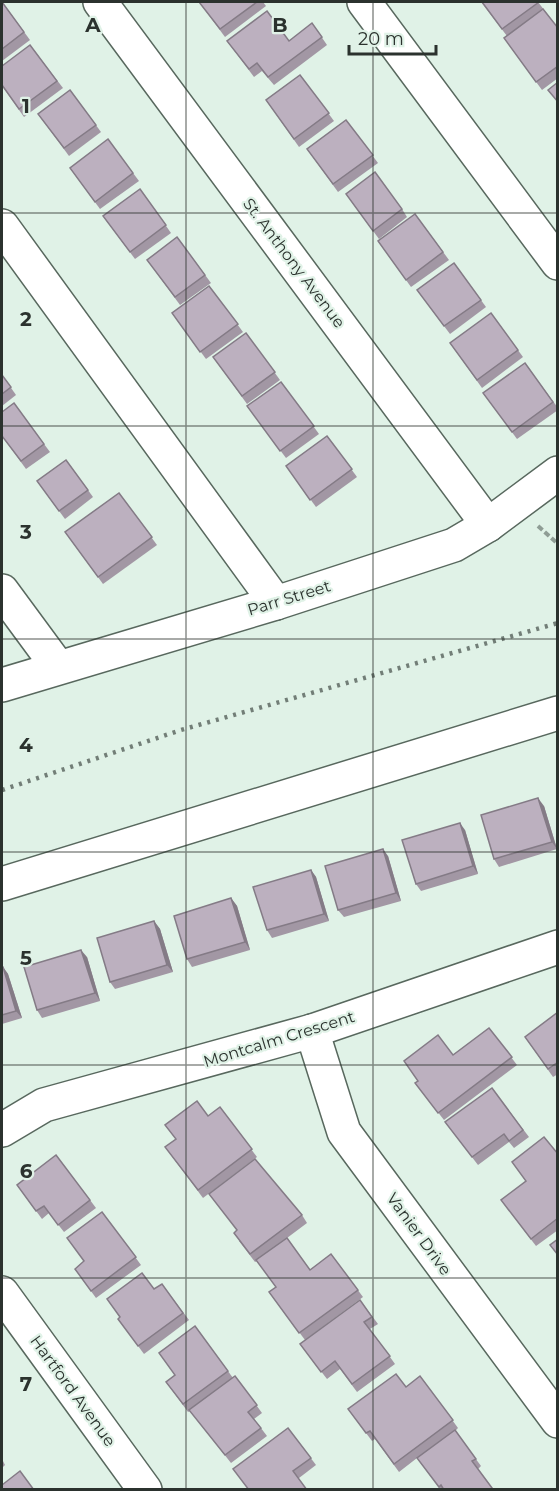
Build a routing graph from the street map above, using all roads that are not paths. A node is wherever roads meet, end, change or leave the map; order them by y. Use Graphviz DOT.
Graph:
graph roads {
  1 [pos="100,2"];
  2 [pos="364,2"];
  3 [pos="2,226"];
  4 [pos="558,263"];
  5 [pos="558,473"];
  6 [pos="488,525"];
  7 [pos="2,591"];
  8 [pos="276,603"];
  9 [pos="58,667"];
  10 [pos="2,685"];
  11 [pos="558,713"];
  12 [pos="2,884"];
  13 [pos="558,947"];
  14 [pos="312,1031"];
  15 [pos="2,1130"];
  16 [pos="2,1293"];
  17 [pos="558,1421"];
  18 [pos="145,1490"];
  1 -- 6 [label="street, St. Anthony Avenue"];
  2 -- 4 [label="street"];
  3 -- 8 [label="street"];
  5 -- 6 [label="street, Parr Street"];
  6 -- 8 [label="street, Parr Street"];
  7 -- 9 [label="street"];
  8 -- 9 [label="street, Parr Street"];
  9 -- 10 [label="street, Parr Street"];
  11 -- 12 [label="street"];
  13 -- 14 [label="street, Montcalm Crescent"];
  14 -- 15 [label="street, Montcalm Crescent"];
  14 -- 17 [label="street, Vanier Drive"];
  16 -- 18 [label="street, Hartford Avenue"];
}
